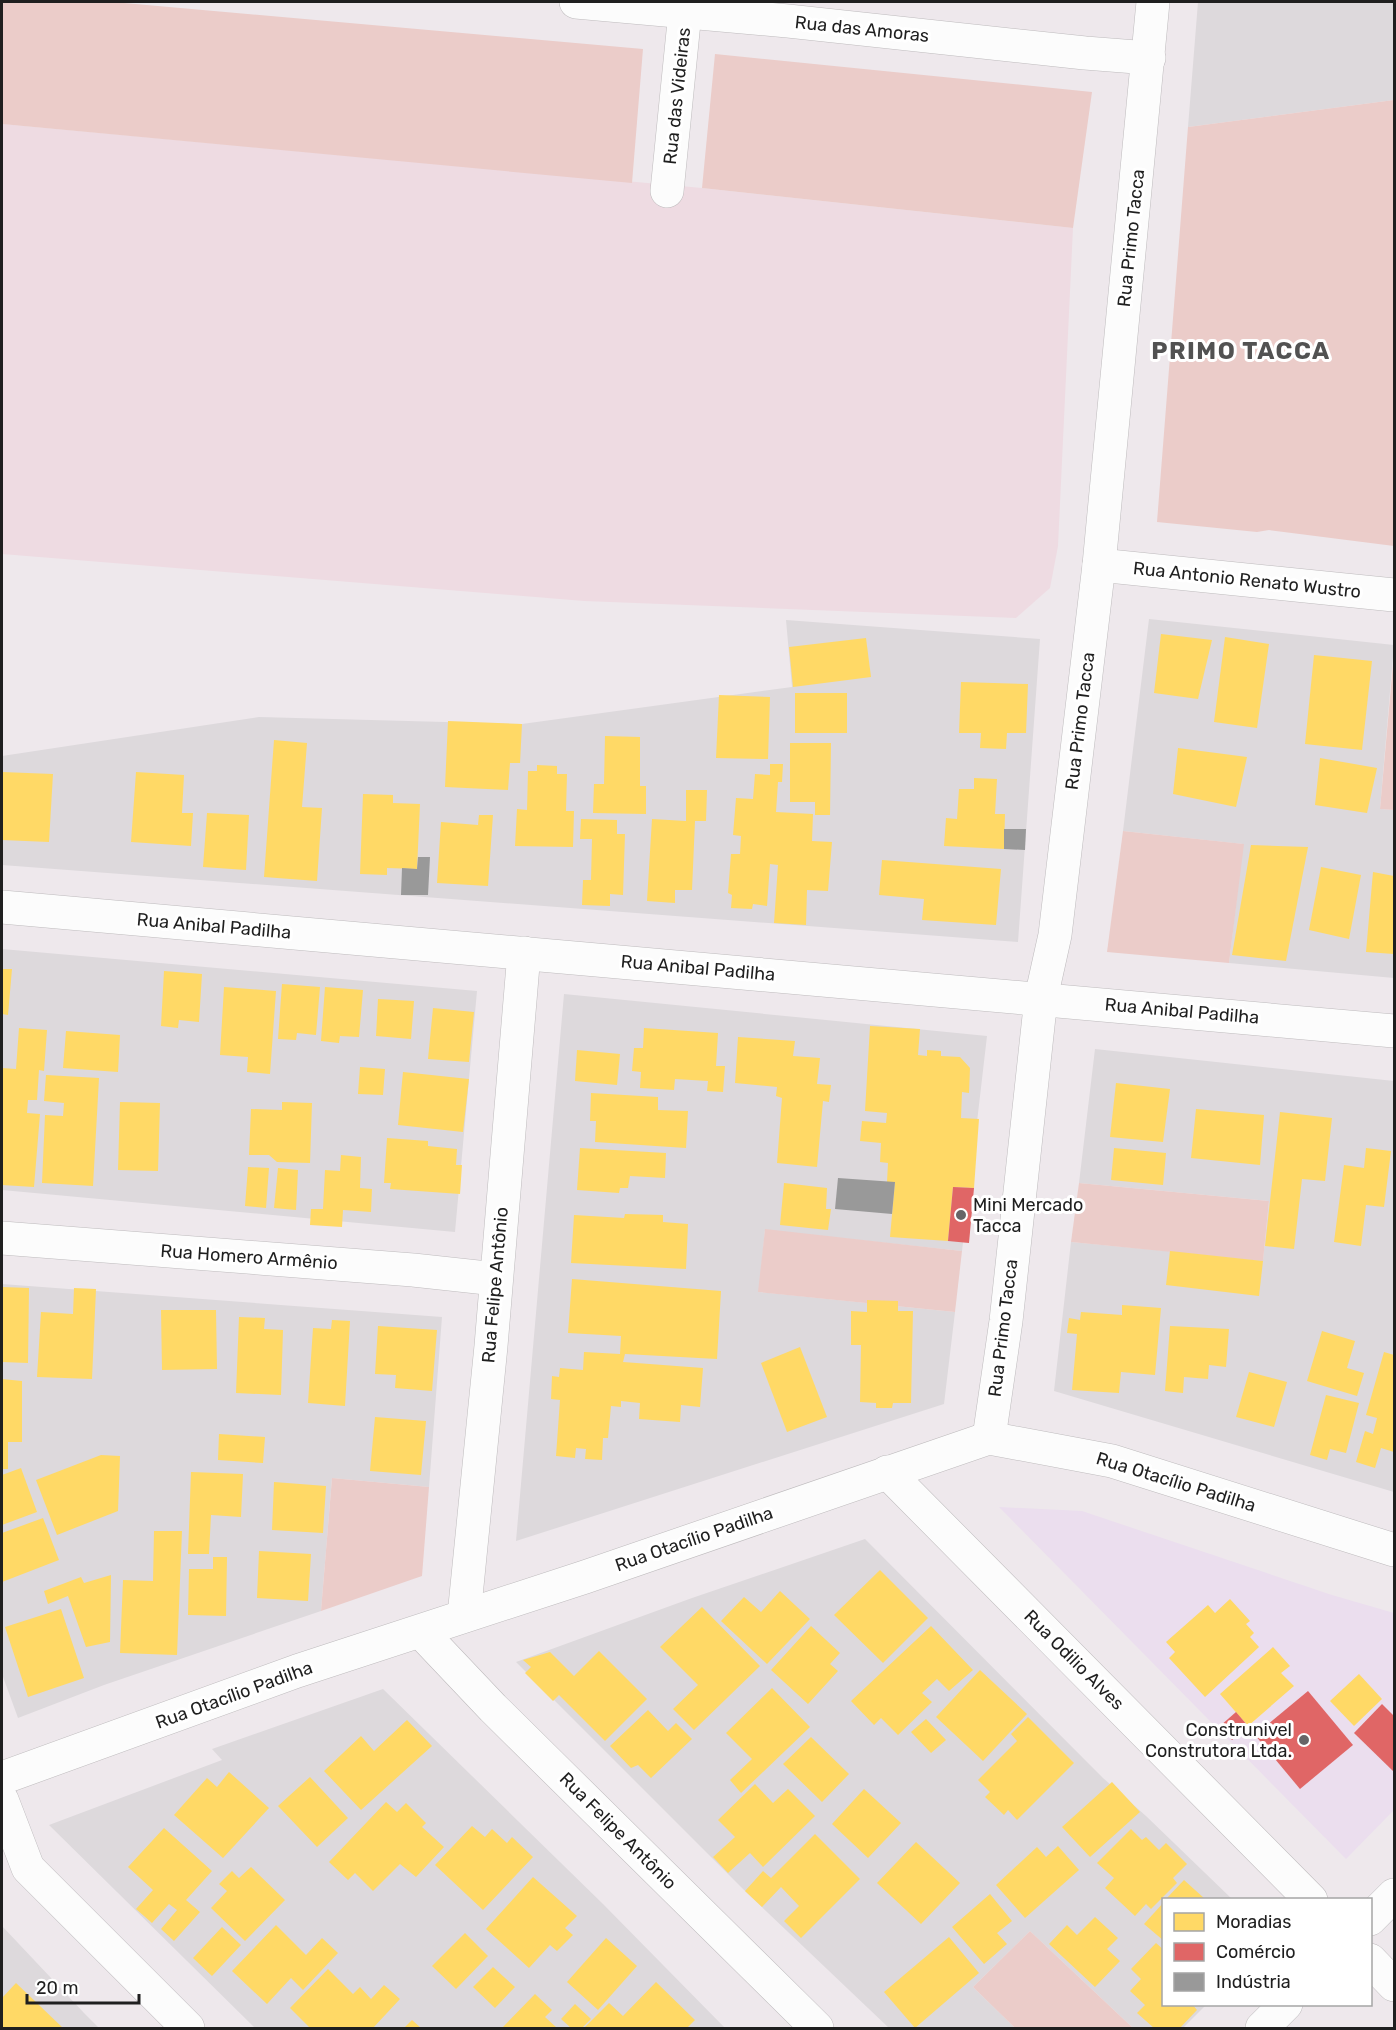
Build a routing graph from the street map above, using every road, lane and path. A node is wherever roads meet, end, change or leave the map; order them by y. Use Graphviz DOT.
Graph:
graph roads {
  1 [pos="576,2"];
  2 [pos="1154,2"];
  3 [pos="686,7"];
  4 [pos="1149,58"];
  5 [pos="667,191"];
  6 [pos="1099,565"];
  7 [pos="1395,595"];
  8 [pos="2,907"];
  9 [pos="524,953"];
  10 [pos="1041,998"];
  11 [pos="1395,1031"];
  12 [pos="2,1238"];
  13 [pos="496,1279"];
  14 [pos="988,1438"];
  15 [pos="887,1472"];
  16 [pos="1395,1550"];
  17 [pos="464,1616"];
  18 [pos="421,1632"];
  19 [pos="2,1778"];
  20 [pos="2,1800"];
  21 [pos="1395,1895"];
  22 [pos="1310,1898"];
  23 [pos="1372,1918"];
  24 [pos="1372,1961"];
  25 [pos="1395,1985"];
  26 [pos="1284,2006"];
  27 [pos="188,2028"];
  28 [pos="817,2028"];
  29 [pos="1262,2028"];
  1 -- 3 [label="street, Rua das Amoras"];
  2 -- 4 [label="street, Rua Primo Tacca"];
  3 -- 4 [label="street, Rua das Amoras"];
  3 -- 5 [label="street, Rua das Videiras"];
  4 -- 6 [label="street, Rua Primo Tacca"];
  6 -- 7 [label="street, Rua Antonio Renato Wustro"];
  6 -- 10 [label="street, Rua Primo Tacca"];
  8 -- 9 [label="street, Rua Anibal Padilha"];
  9 -- 10 [label="street, Rua Anibal Padilha"];
  9 -- 13 [label="street, Rua Felipe Antônio"];
  10 -- 11 [label="street, Rua Anibal Padilha"];
  10 -- 14 [label="street, Rua Primo Tacca"];
  12 -- 13 [label="street, Rua Homero Armênio"];
  13 -- 17 [label="street, Rua Felipe Antônio"];
  14 -- 15 [label="street, Rua Otacílio Padilha"];
  14 -- 16 [label="street, Rua Otacílio Padilha"];
  15 -- 17 [label="street, Rua Otacílio Padilha"];
  15 -- 22 [label="street, Rua Odilio Alves"];
  17 -- 18 [label="street, Rua Otacílio Padilha"];
  18 -- 19 [label="street, Rua Otacílio Padilha"];
  18 -- 28 [label="street, Rua Felipe Antônio"];
  20 -- 27 [label="street"];
  21 -- 23 [label="street"];
  24 -- 25 [label="street"];
  26 -- 29 [label="street"];
}
